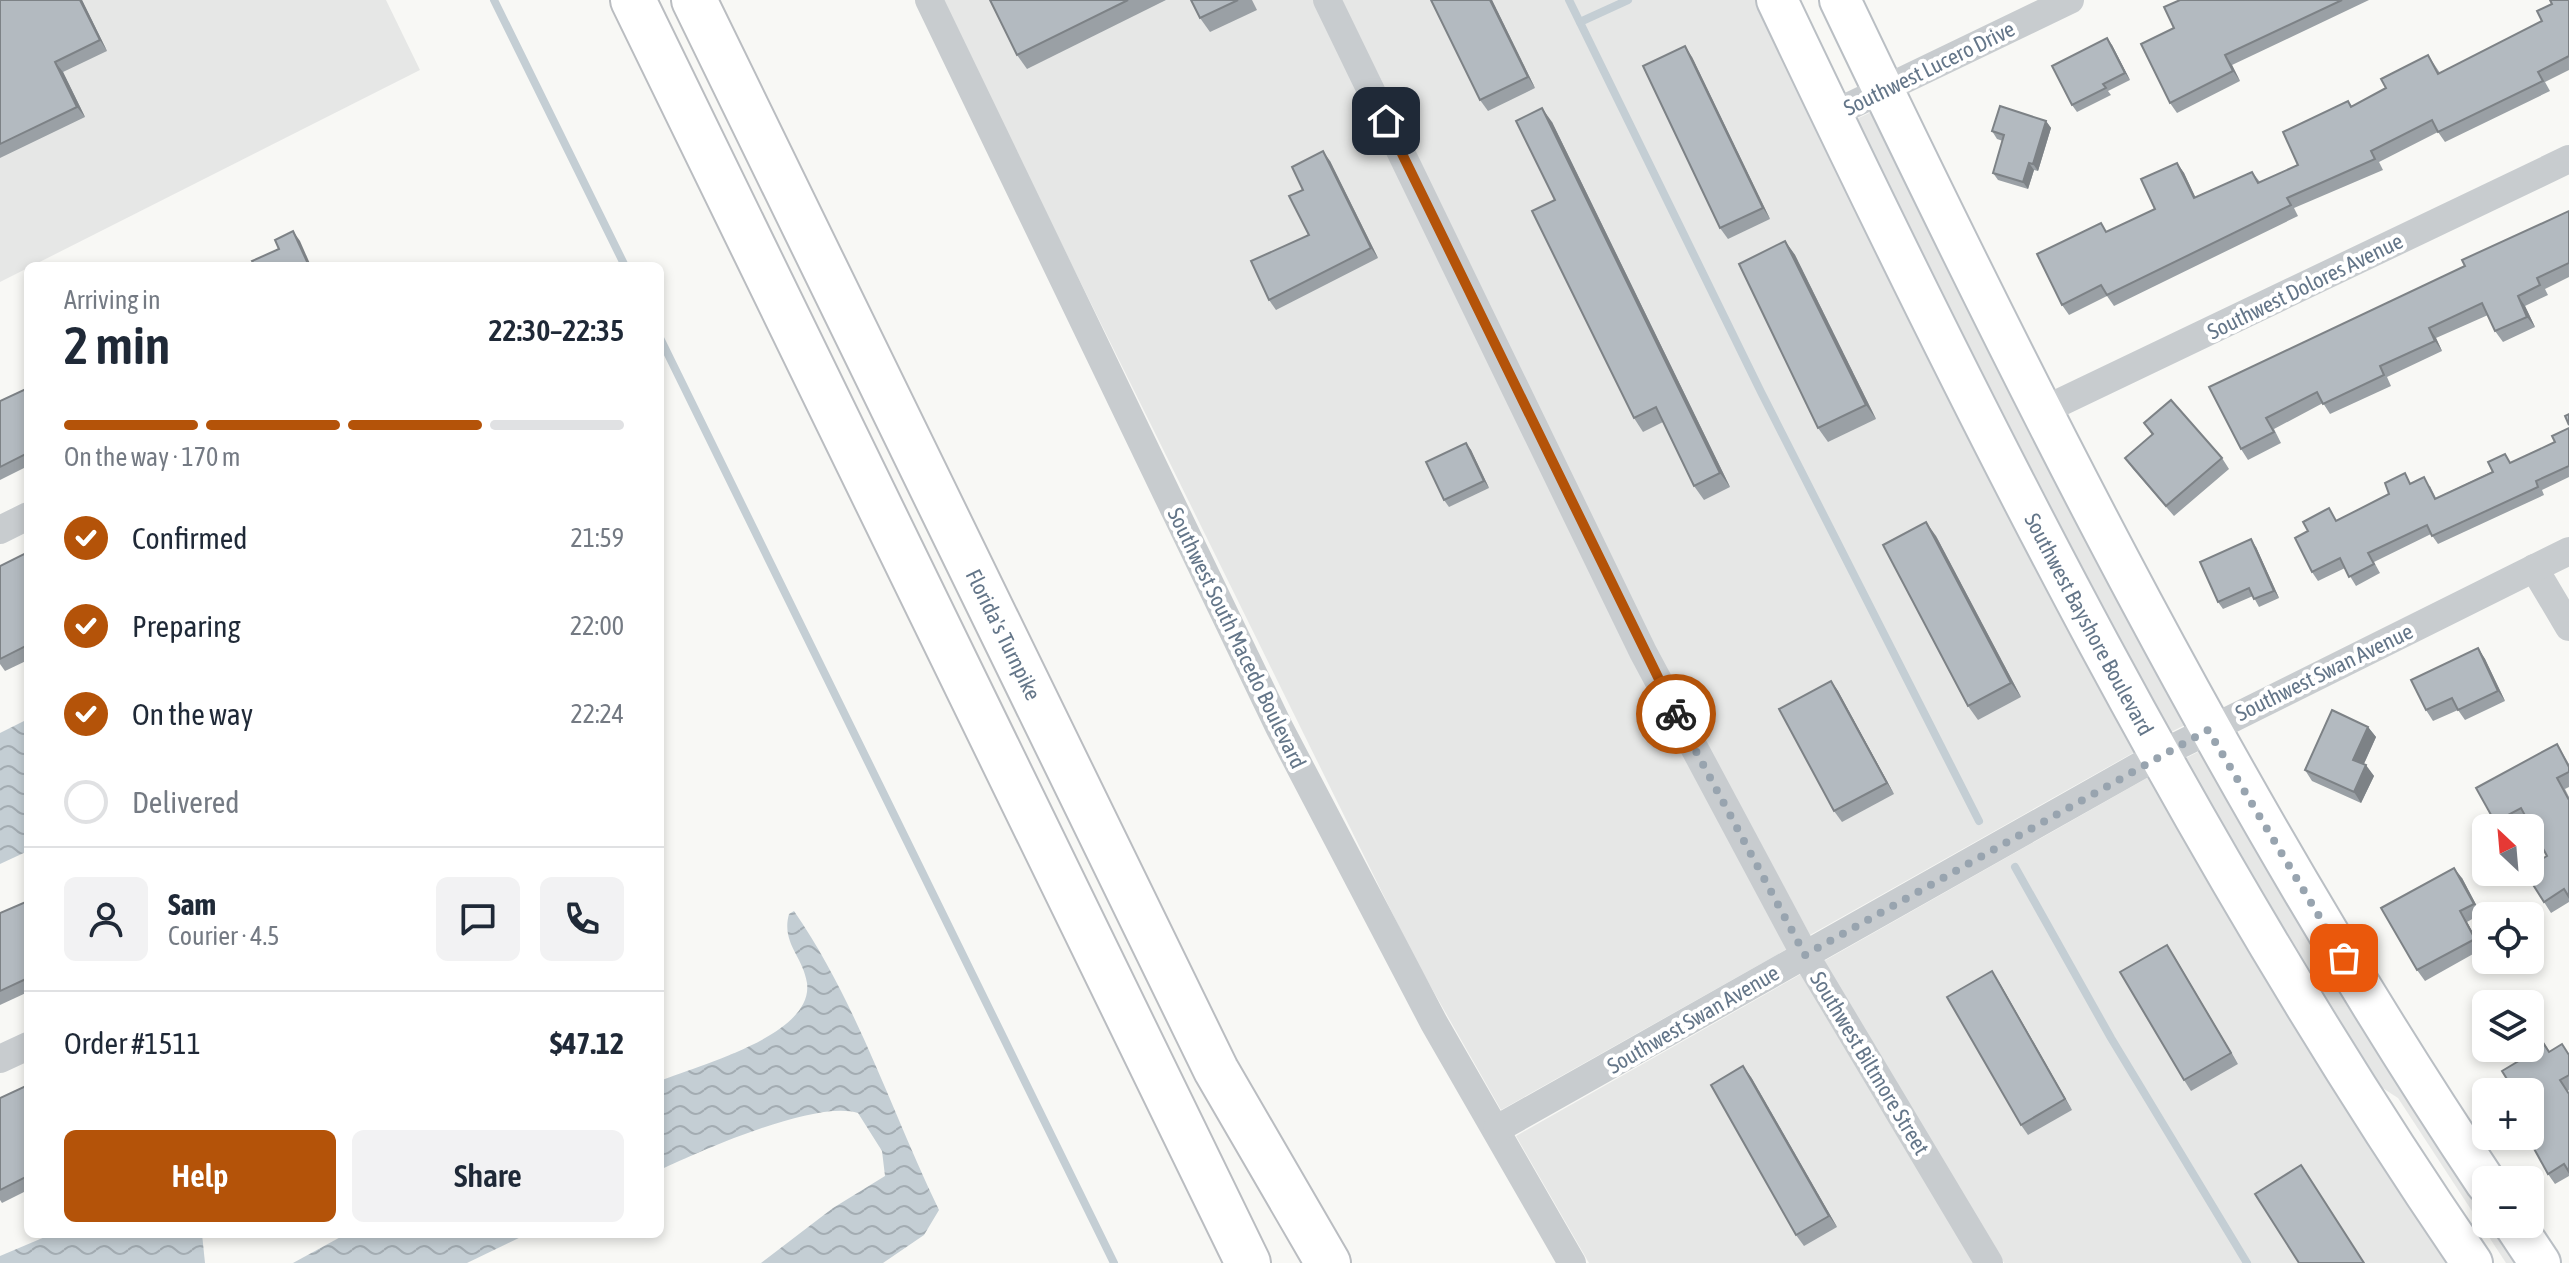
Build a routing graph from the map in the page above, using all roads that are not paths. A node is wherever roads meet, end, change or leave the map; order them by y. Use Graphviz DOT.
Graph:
graph roads {
  1 [pos="633,0"];
  2 [pos="694,0"];
  3 [pos="929,0"];
  4 [pos="1327,0"];
  5 [pos="1777,0"];
  6 [pos="1840,0"];
  7 [pos="2070,0"];
  8 [pos="1883,90"];
  9 [pos="1831,115"];
  10 [pos="2569,159"];
  11 [pos="2040,412"];
  12 [pos="24,518"];
  13 [pos="0,530"];
  14 [pos="2569,551"];
  15 [pos="2534,568"];
  16 [pos="2569,627"];
  17 [pos="2208,730"];
  18 [pos="2159,755"];
  19 [pos="1805,955"];
  20 [pos="24,1048"];
  21 [pos="0,1059"];
  22 [pos="2358,1089"];
  23 [pos="1497,1129"];
  24 [pos="2475,1166"];
  25 [pos="2523,1238"];
  26 [pos="1248,1263"];
  27 [pos="1328,1263"];
  28 [pos="1572,1263"];
  29 [pos="1989,1263"];
  30 [pos="2472,1263"];
  31 [pos="2490,1263"];
  32 [pos="2540,1263"];
  1 -- 26 [label="highway"];
  2 -- 27 [label="highway, Florida's Turnpike"];
  3 -- 23 [label="street, Southwest South Macedo Boulevard"];
  4 -- 19 [label="street, Southwest Biltmore Street"];
  5 -- 9 [label="main road, Southwest Bayshore Boulevard"];
  6 -- 8 [label="main road"];
  7 -- 8 [label="street, Southwest Lucero Drive"];
  8 -- 9 [label="street, Southwest Lucero Drive"];
  8 -- 11 [label="main road"];
  9 -- 18 [label="main road, Southwest Bayshore Boulevard"];
  10 -- 11 [label="street, Southwest Dolores Avenue"];
  11 -- 17 [label="main road"];
  12 -- 13 [label="street"];
  14 -- 15 [label="street, Southwest Swan Avenue"];
  15 -- 16 [label="street"];
  15 -- 17 [label="street, Southwest Swan Avenue"];
  17 -- 18 [label="street, Southwest Swan Avenue"];
  17 -- 24 [label="main road"];
  18 -- 19 [label="street, Southwest Swan Avenue"];
  18 -- 22 [label="main road, Southwest Bayshore Boulevard"];
  19 -- 23 [label="street, Southwest Swan Avenue"];
  19 -- 29 [label="street, Southwest Biltmore Street"];
  20 -- 21 [label="street"];
  22 -- 30 [label="main road, Southwest Bayshore Boulevard"];
  22 -- 31 [label="main road"];
  23 -- 28 [label="street, Southwest South Macedo Boulevard"];
  25 -- 32 [label="main road"];
}
